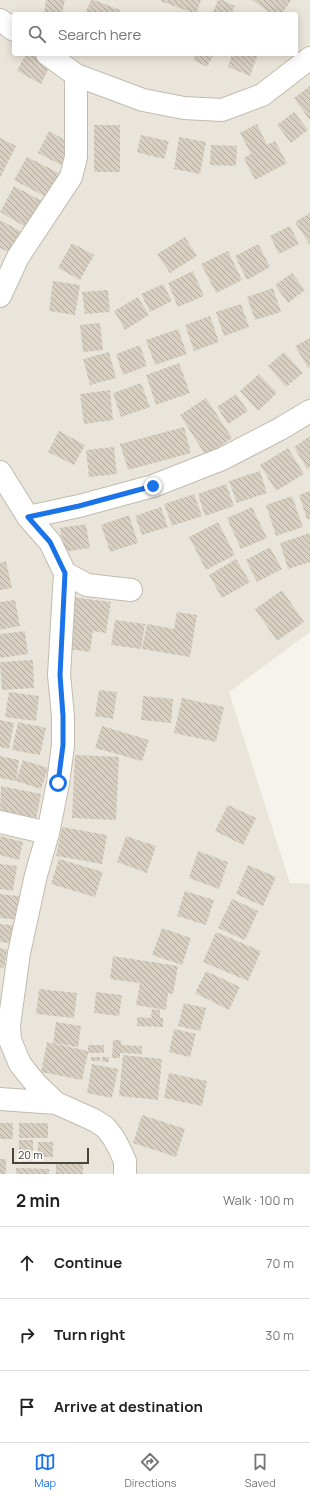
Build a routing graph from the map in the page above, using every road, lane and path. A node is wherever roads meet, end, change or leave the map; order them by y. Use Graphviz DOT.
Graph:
graph roads {
  1 [pos="0,20"];
  2 [pos="12,29"];
  3 [pos="50,56"];
  4 [pos="310,58"];
  5 [pos="76,75"];
  6 [pos="0,296"];
  7 [pos="310,412"];
  8 [pos="0,472"];
  9 [pos="28,517"];
  10 [pos="65,573"];
  11 [pos="132,590"];
  12 [pos="0,822"];
  13 [pos="48,833"];
  14 [pos="0,1099"];
  15 [pos="56,1103"];
  16 [pos="125,1174"];
  1 -- 2 [label="street"];
  3 -- 5 [label="street"];
  4 -- 5 [label="street"];
  5 -- 6 [label="street"];
  7 -- 9 [label="street"];
  8 -- 9 [label="street"];
  9 -- 10 [label="street"];
  10 -- 11 [label="street"];
  10 -- 13 [label="street"];
  12 -- 13 [label="street"];
  13 -- 15 [label="street"];
  14 -- 15 [label="street"];
  15 -- 16 [label="street"];
}
